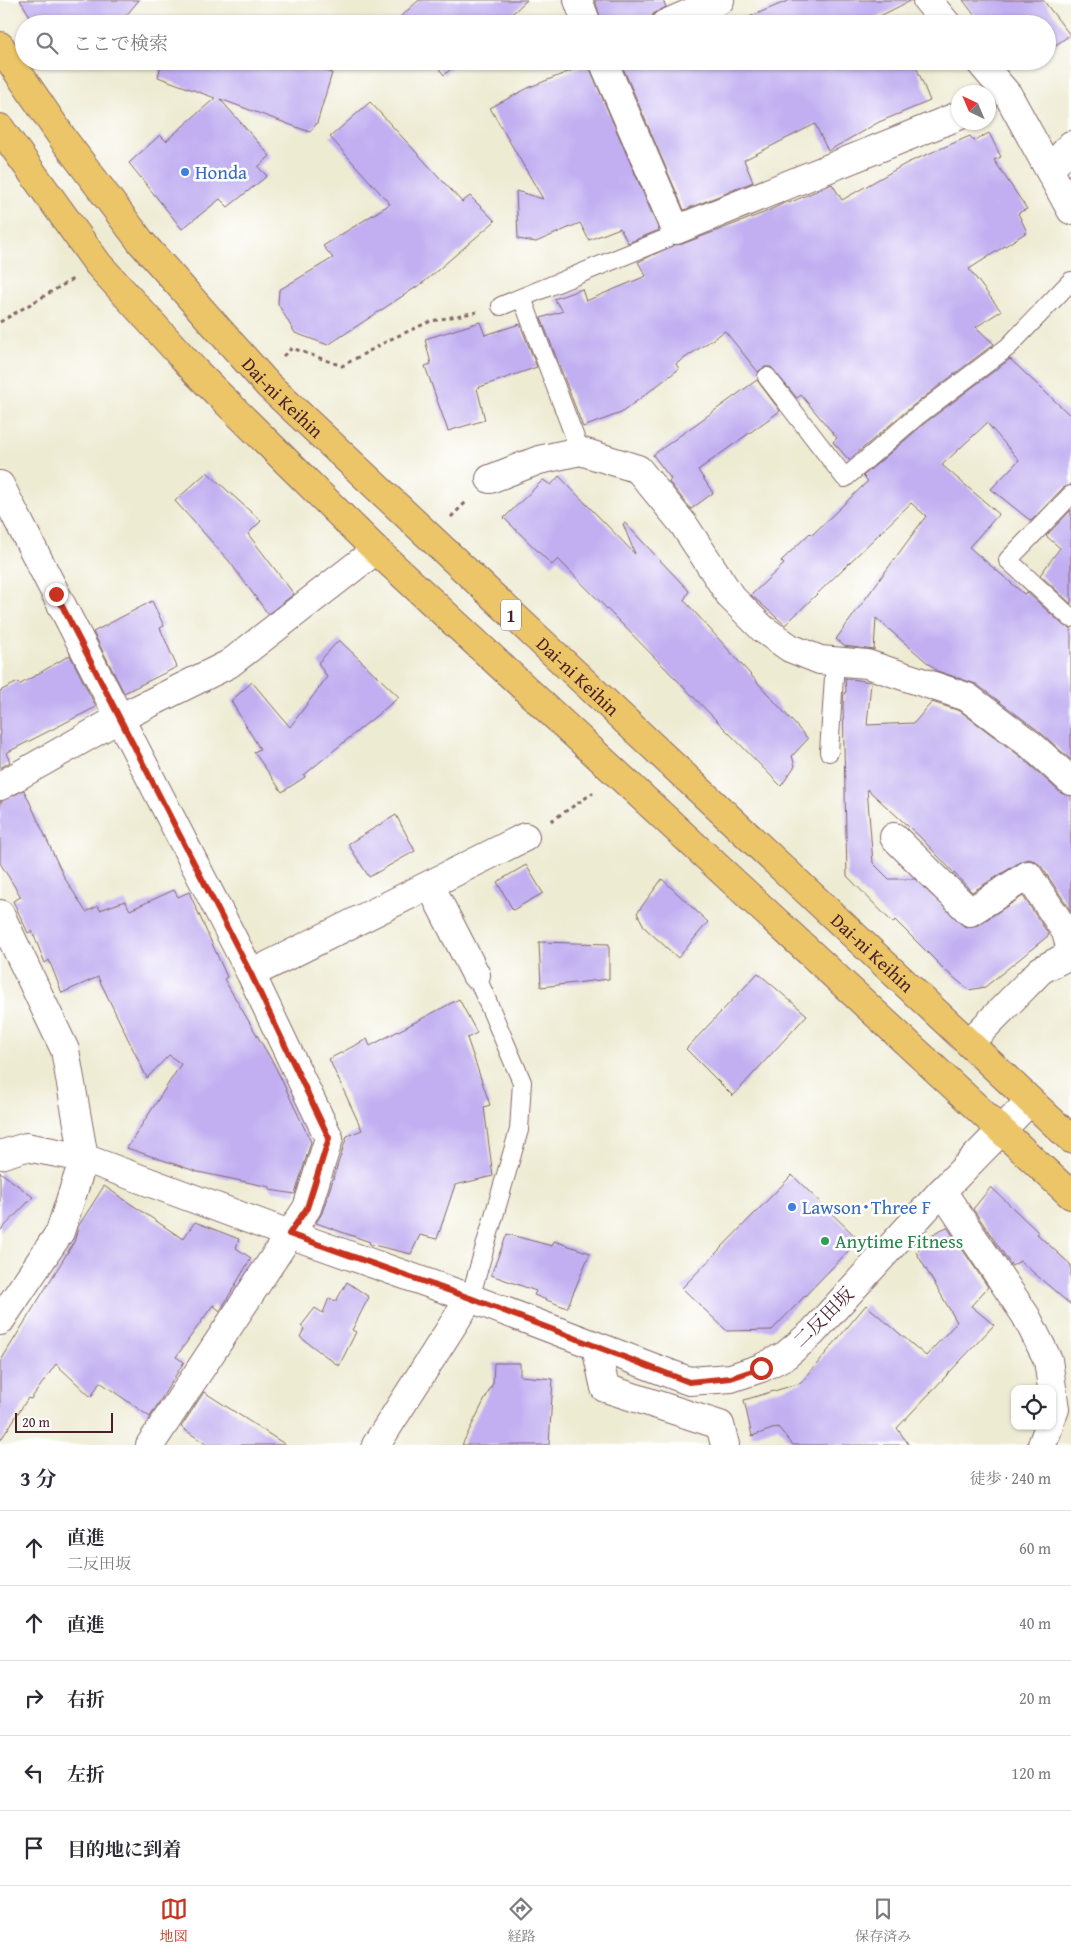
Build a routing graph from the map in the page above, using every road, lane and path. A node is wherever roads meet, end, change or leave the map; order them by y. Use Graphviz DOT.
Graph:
graph roads {
  1 [pos="578,0"];
  2 [pos="720,0"];
  3 [pos="926,0"];
  4 [pos="584,15"];
  5 [pos="686,15"];
  6 [pos="939,15"];
  7 [pos="0,46"];
  8 [pos="15,68"];
  9 [pos="16,70"];
  10 [pos="607,70"];
  11 [pos="984,70"];
  12 [pos="998,99"];
  13 [pos="951,119"];
  14 [pos="0,128"];
  15 [pos="1071,145"];
  16 [pos="1050,170"];
  17 [pos="1071,210"];
  18 [pos="676,230"];
  19 [pos="98,264"];
  20 [pos="1071,281"];
  21 [pos="522,298"];
  22 [pos="501,306"];
  23 [pos="0,322"];
  24 [pos="292,348"];
  25 [pos="767,377"];
  26 [pos="580,452"];
  27 [pos="490,479"];
  28 [pos="0,485"];
  29 [pos="1071,495"];
  30 [pos="376,550"];
  31 [pos="1071,618"];
  32 [pos="835,662"];
  33 [pos="118,720"];
  34 [pos="829,752"];
  35 [pos="620,776"];
  36 [pos="1071,781"];
  37 [pos="0,786"];
  38 [pos="894,837"];
  39 [pos="525,838"];
  40 [pos="430,885"];
  41 [pos="0,914"];
  42 [pos="1071,952"];
  43 [pos="251,974"];
  44 [pos="476,976"];
  45 [pos="970,1042"];
  46 [pos="1030,1101"];
  47 [pos="1002,1130"];
  48 [pos="1071,1139"];
  49 [pos="0,1155"];
  50 [pos="84,1158"];
  51 [pos="942,1191"];
  52 [pos="1071,1196"];
  53 [pos="289,1234"];
  54 [pos="470,1298"];
  55 [pos="0,1321"];
  56 [pos="596,1347"];
  57 [pos="1057,1416"];
  58 [pos="150,1445"];
  59 [pos="376,1445"];
  60 [pos="726,1445"];
  61 [pos="1042,1445"];
  1 -- 4 [label="street"];
  2 -- 5 [label="street"];
  3 -- 6 [label="street"];
  7 -- 8 [label="highway, Dai-ni Keihin / 1"];
  9 -- 45 [label="highway, Dai-ni Keihin / 1"];
  10 -- 18 [label="street"];
  11 -- 12 [label="street"];
  12 -- 16 [label="street"];
  13 -- 18 [label="street"];
  14 -- 19 [label="highway, 1"];
  15 -- 16 [label="street"];
  16 -- 17 [label="street"];
  18 -- 21 [label="lane"];
  19 -- 23 [label="path"];
  19 -- 30 [label="highway, 1"];
  20 -- 25 [label="lane"];
  21 -- 22 [label="lane"];
  21 -- 26 [label="lane"];
  22 -- 24 [label="path"];
  26 -- 27 [label="street"];
  26 -- 32 [label="street"];
  28 -- 33 [label="street"];
  29 -- 31 [label="lane"];
  30 -- 33 [label="street"];
  30 -- 35 [label="highway, 1"];
  32 -- 34 [label="lane"];
  32 -- 36 [label="street"];
  33 -- 37 [label="street"];
  33 -- 43 [label="street"];
  35 -- 39 [label="path"];
  35 -- 47 [label="highway, 1"];
  38 -- 42 [label="street"];
  39 -- 40 [label="street"];
  40 -- 43 [label="street"];
  40 -- 44 [label="street"];
  41 -- 50 [label="street"];
  42 -- 45 [label="street"];
  43 -- 53 [label="street"];
  44 -- 54 [label="lane"];
  45 -- 46 [label="highway, Dai-ni Keihin / 1"];
  46 -- 47 [label="street, 二反田坂"];
  46 -- 48 [label="highway, Dai-ni Keihin / 1"];
  47 -- 51 [label="street, 二反田坂"];
  47 -- 52 [label="highway, 1"];
  49 -- 50 [label="street, 二反田坂"];
  50 -- 53 [label="street, 二反田坂"];
  50 -- 55 [label="street"];
  51 -- 56 [label="street, 二反田坂"];
  51 -- 57 [label="street"];
  53 -- 54 [label="street, 二反田坂"];
  53 -- 58 [label="street"];
  54 -- 56 [label="street, 二反田坂"];
  54 -- 59 [label="street"];
  56 -- 60 [label="street"];
  57 -- 61 [label="street"];
}
